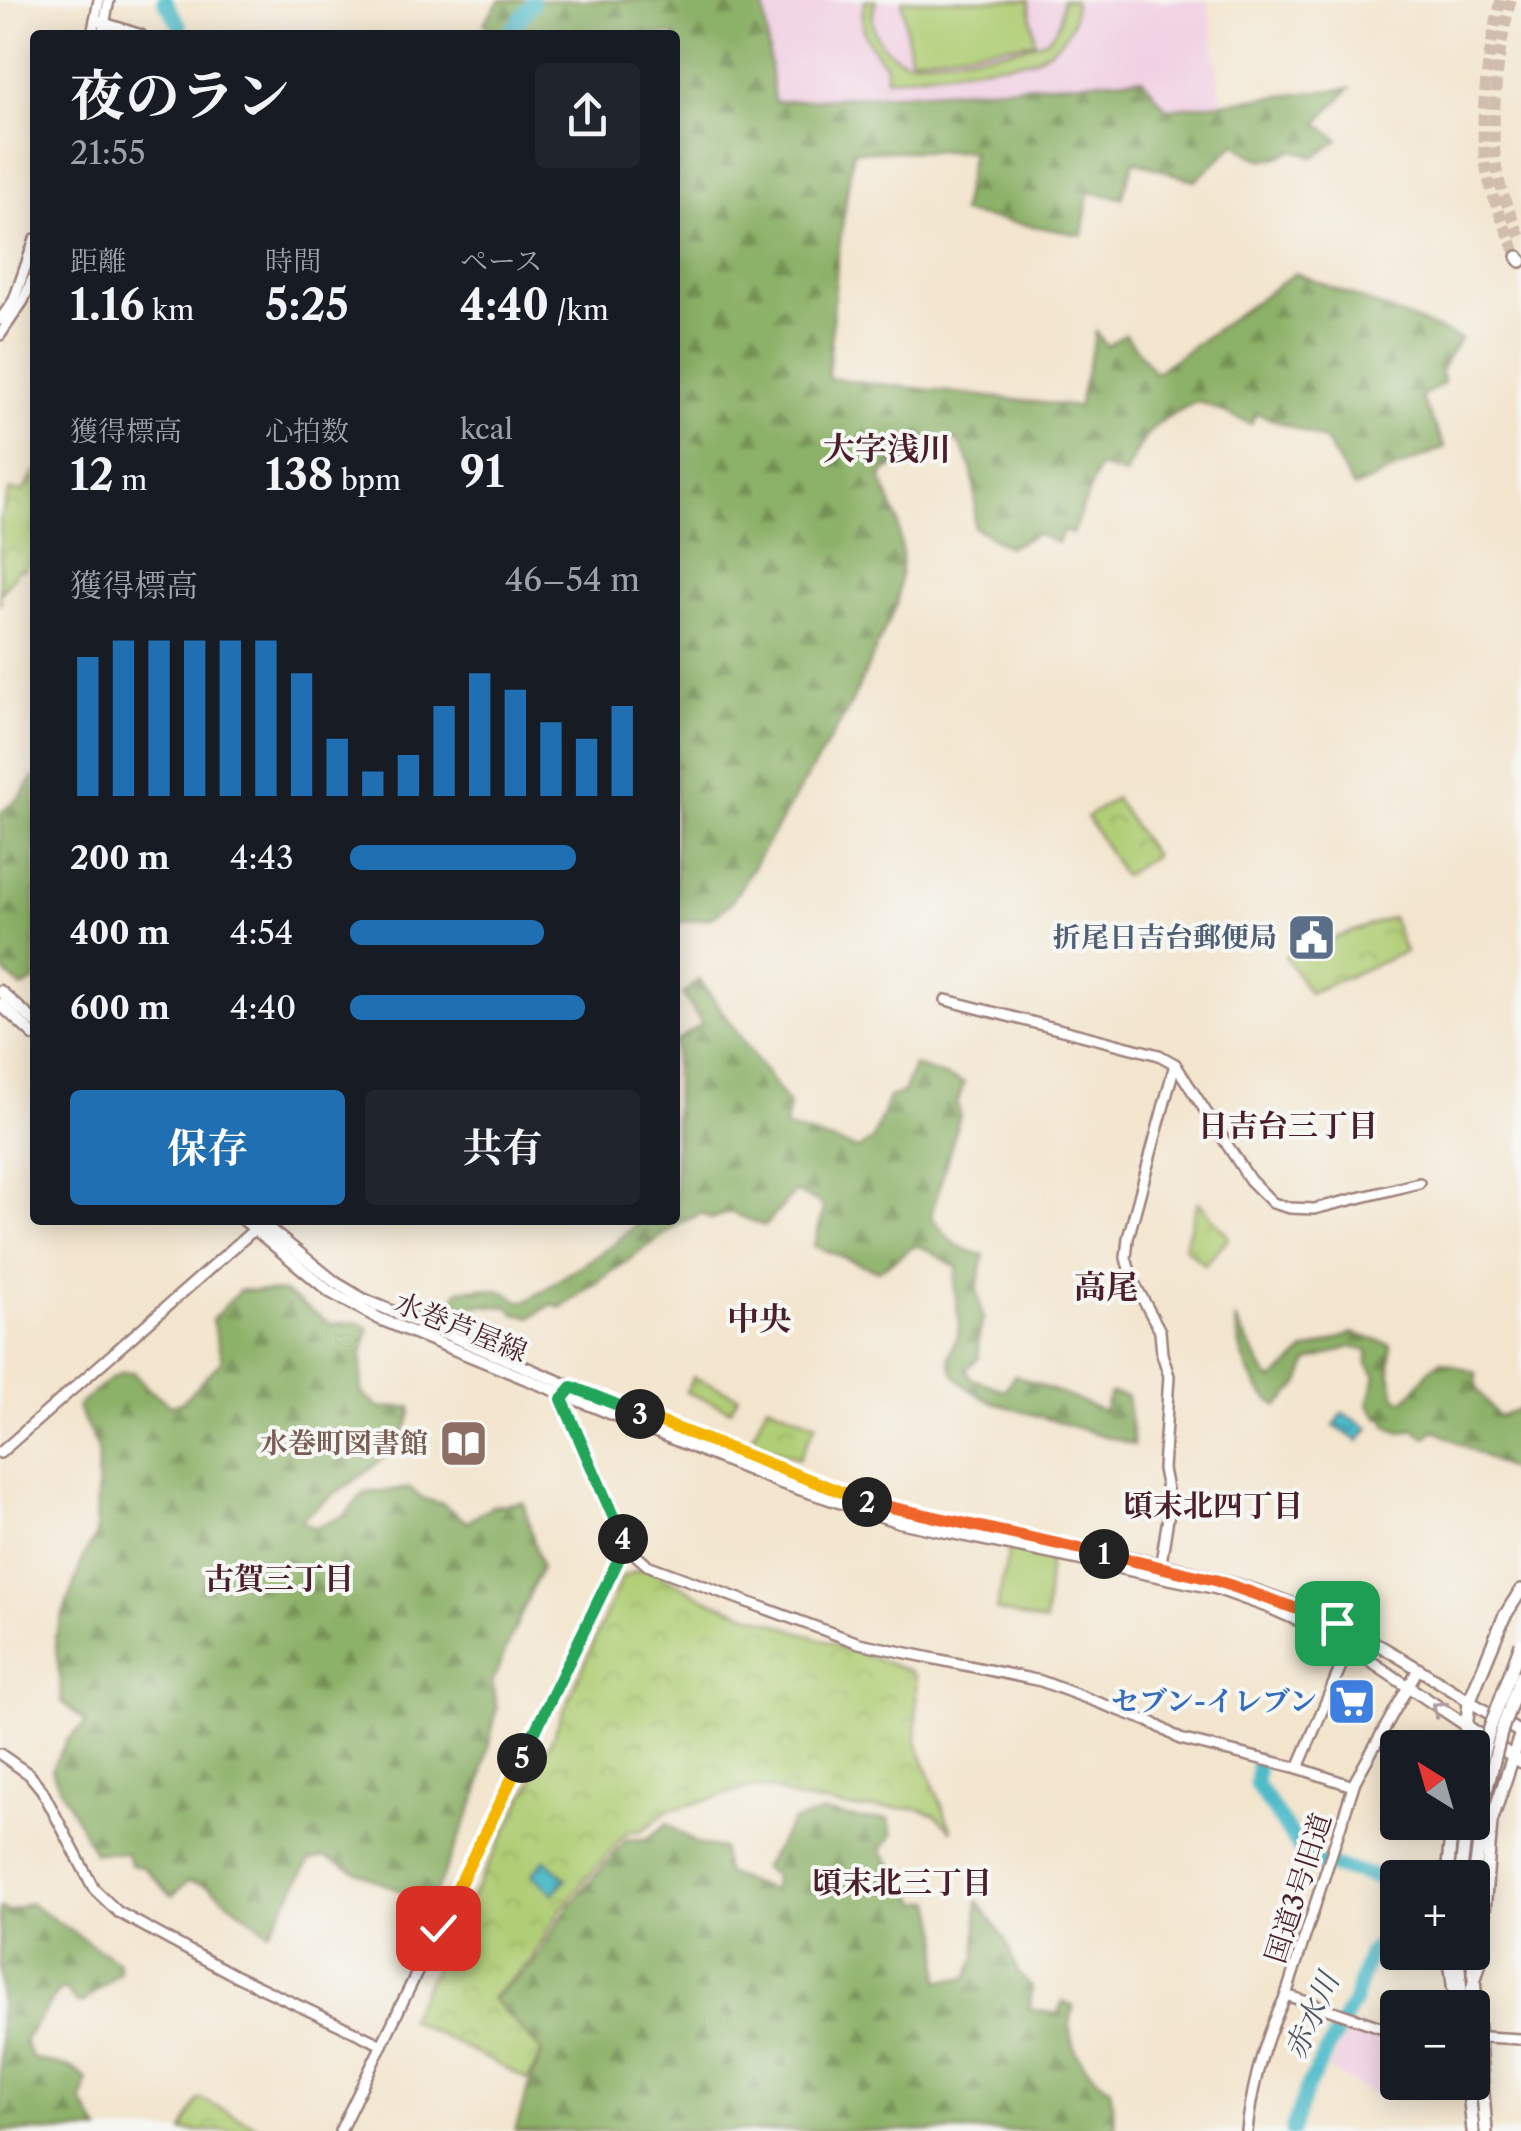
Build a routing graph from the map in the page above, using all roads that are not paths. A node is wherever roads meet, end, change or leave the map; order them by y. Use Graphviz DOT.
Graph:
graph roads {
  1 [pos="100,0"];
  2 [pos="109,0"];
  3 [pos="100,22"];
  4 [pos="95,30"];
  5 [pos="101,30"];
  6 [pos="125,30"];
  7 [pos="30,254"];
  8 [pos="30,284"];
  9 [pos="0,320"];
  10 [pos="0,335"];
  11 [pos="0,990"];
  12 [pos="946,1000"];
  13 [pos="0,1004"];
  14 [pos="30,1017"];
  15 [pos="30,1031"];
  16 [pos="1175,1064"];
  17 [pos="1419,1183"];
  18 [pos="257,1225"];
  19 [pos="259,1225"];
  20 [pos="569,1390"];
  21 [pos="0,1453"];
  22 [pos="626,1544"];
  23 [pos="1160,1571"];
  24 [pos="1521,1590"];
  25 [pos="1521,1644"];
  26 [pos="1349,1648"];
  27 [pos="1418,1669"];
  28 [pos="1521,1676"];
  29 [pos="1408,1687"];
  30 [pos="1469,1702"];
  31 [pos="1468,1729"];
  32 [pos="1489,1730"];
  33 [pos="1521,1733"];
  34 [pos="0,1754"];
  35 [pos="1517,1760"];
  36 [pos="1298,1768"];
  37 [pos="1353,1786"];
  38 [pos="1477,1860"];
  39 [pos="1472,1970"];
  40 [pos="1472,1989"];
  41 [pos="1286,1996"];
  42 [pos="1380,2027"];
  43 [pos="1490,2037"];
  44 [pos="1521,2038"];
  45 [pos="382,2045"];
  46 [pos="1470,2100"];
  47 [pos="340,2131"];
  48 [pos="1247,2131"];
  49 [pos="1473,2131"];
  50 [pos="1486,2131"];
  1 -- 3 [label="street"];
  2 -- 3 [label="street"];
  3 -- 4 [label="street"];
  3 -- 5 [label="street"];
  3 -- 6 [label="street"];
  7 -- 9 [label="street"];
  8 -- 10 [label="street"];
  11 -- 14 [label="main road"];
  12 -- 16 [label="street"];
  13 -- 15 [label="main road"];
  16 -- 17 [label="street"];
  16 -- 23 [label="street"];
  18 -- 21 [label="street"];
  19 -- 20 [label="main road, 水巻芦屋線"];
  20 -- 22 [label="street"];
  20 -- 23 [label="main road, 水巻芦屋線"];
  22 -- 36 [label="street"];
  22 -- 45 [label="street"];
  23 -- 26 [label="main road, 水巻芦屋線"];
  23 -- 27 [label="main road, 水巻芦屋線"];
  24 -- 30 [label="highway"];
  25 -- 32 [label="highway, bridge"];
  26 -- 29 [label="main road, 水巻芦屋線"];
  26 -- 36 [label="street"];
  27 -- 29 [label="street, 国道3号旧道"];
  27 -- 30 [label="main road, 水巻芦屋線"];
  28 -- 38 [label="highway, bridge"];
  31 -- 29 [label="main road, 水巻芦屋線, one-way"];
  29 -- 37 [label="street, 国道3号旧道"];
  30 -- 31 [label="highway"];
  30 -- 33 [label="main road, 水巻芦屋線"];
  31 -- 35 [label="main road, 水巻芦屋線"];
  33 -- 35 [label="highway"];
  34 -- 45 [label="street"];
  35 -- 40 [label="highway"];
  36 -- 37 [label="street"];
  37 -- 41 [label="street, 国道3号旧道"];
  39 -- 40 [label="highway"];
  40 -- 50 [label="highway"];
  41 -- 42 [label="street"];
  41 -- 48 [label="street, 国道3号旧道"];
  43 -- 44 [label="street"];
  45 -- 47 [label="street"];
  46 -- 49 [label="highway"];
}
